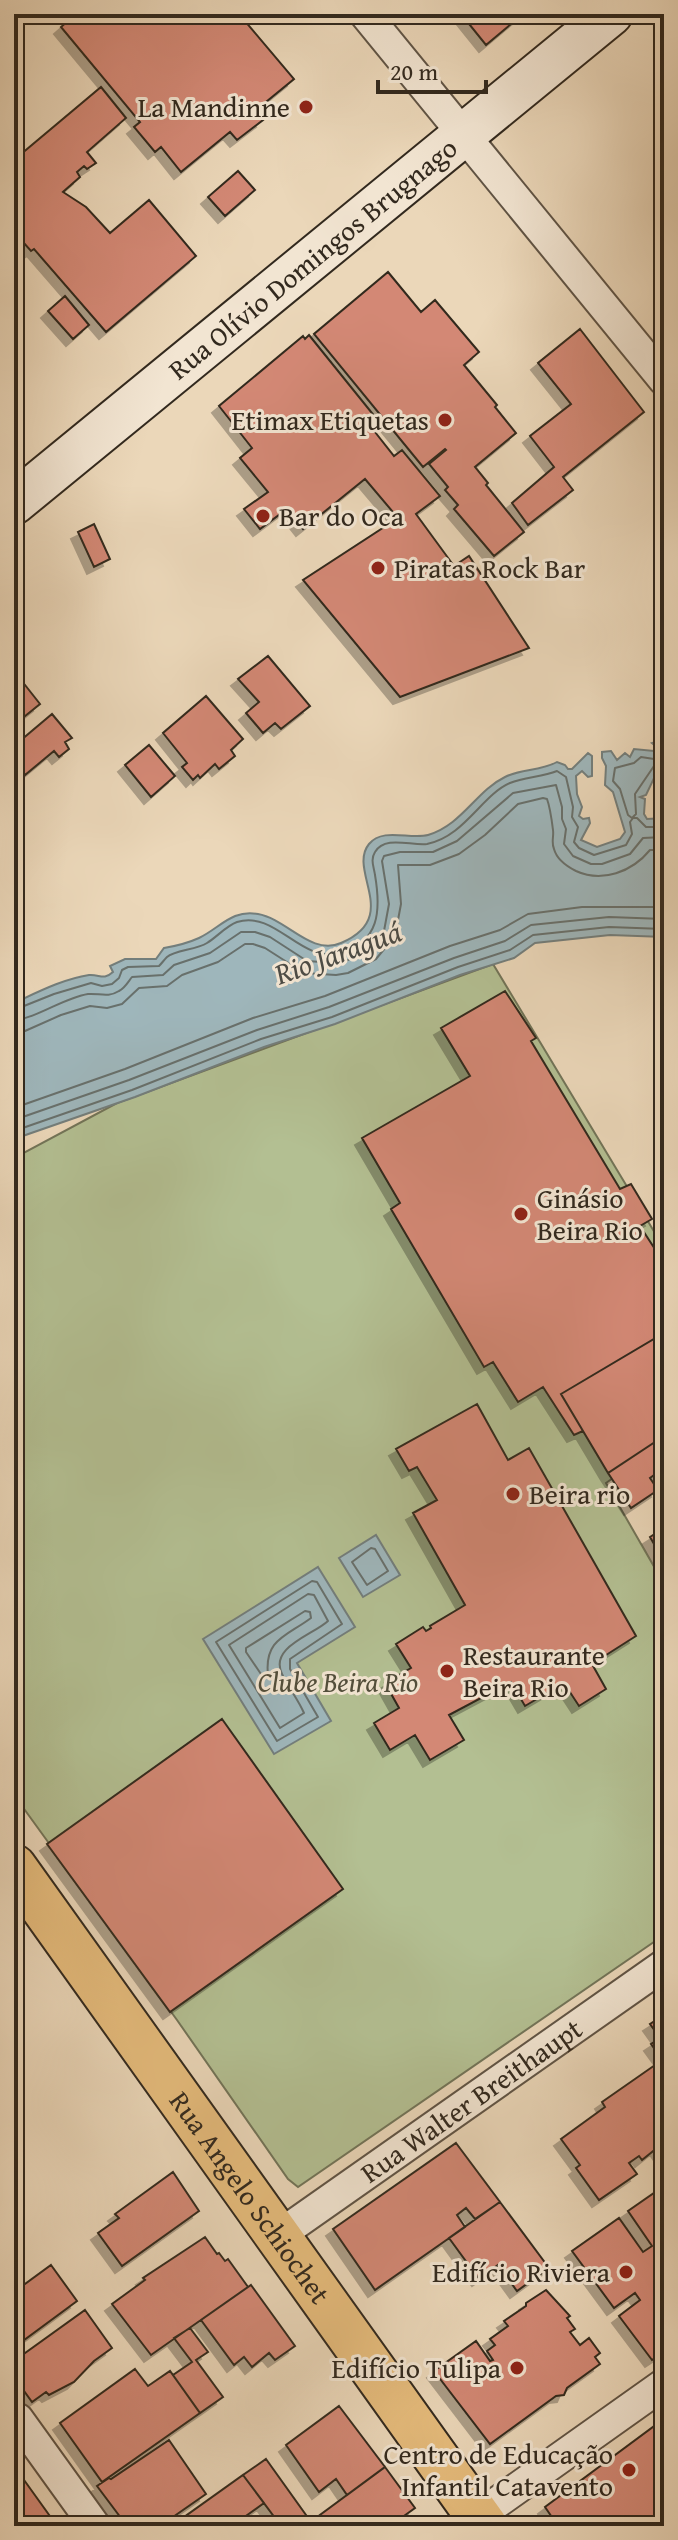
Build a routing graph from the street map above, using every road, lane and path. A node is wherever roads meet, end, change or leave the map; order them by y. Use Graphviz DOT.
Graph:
graph roads {
  1 [pos="365,14"];
  2 [pos="611,14"];
  3 [pos="464,134"];
  4 [pos="664,380"];
  5 [pos="14,503"];
  6 [pos="25,1882"];
  7 [pos="664,1965"];
  8 [pos="278,2236"];
  9 [pos="664,2384"];
  10 [pos="18,2419"];
  11 [pos="476,2523"];
  12 [pos="95,2526"];
  1 -- 3 [label="street"];
  2 -- 3 [label="main road, Rua Olívio Domingos Brugnago"];
  3 -- 4 [label="street"];
  3 -- 5 [label="main road, Rua Olívio Domingos Brugnago"];
  6 -- 8 [label="main road, Rua Angelo Schiochet"];
  7 -- 8 [label="street, Rua Walter Breithaupt"];
  8 -- 11 [label="main road, Rua Angelo Schiochet"];
  9 -- 11 [label="street"];
  10 -- 12 [label="street"];
}
